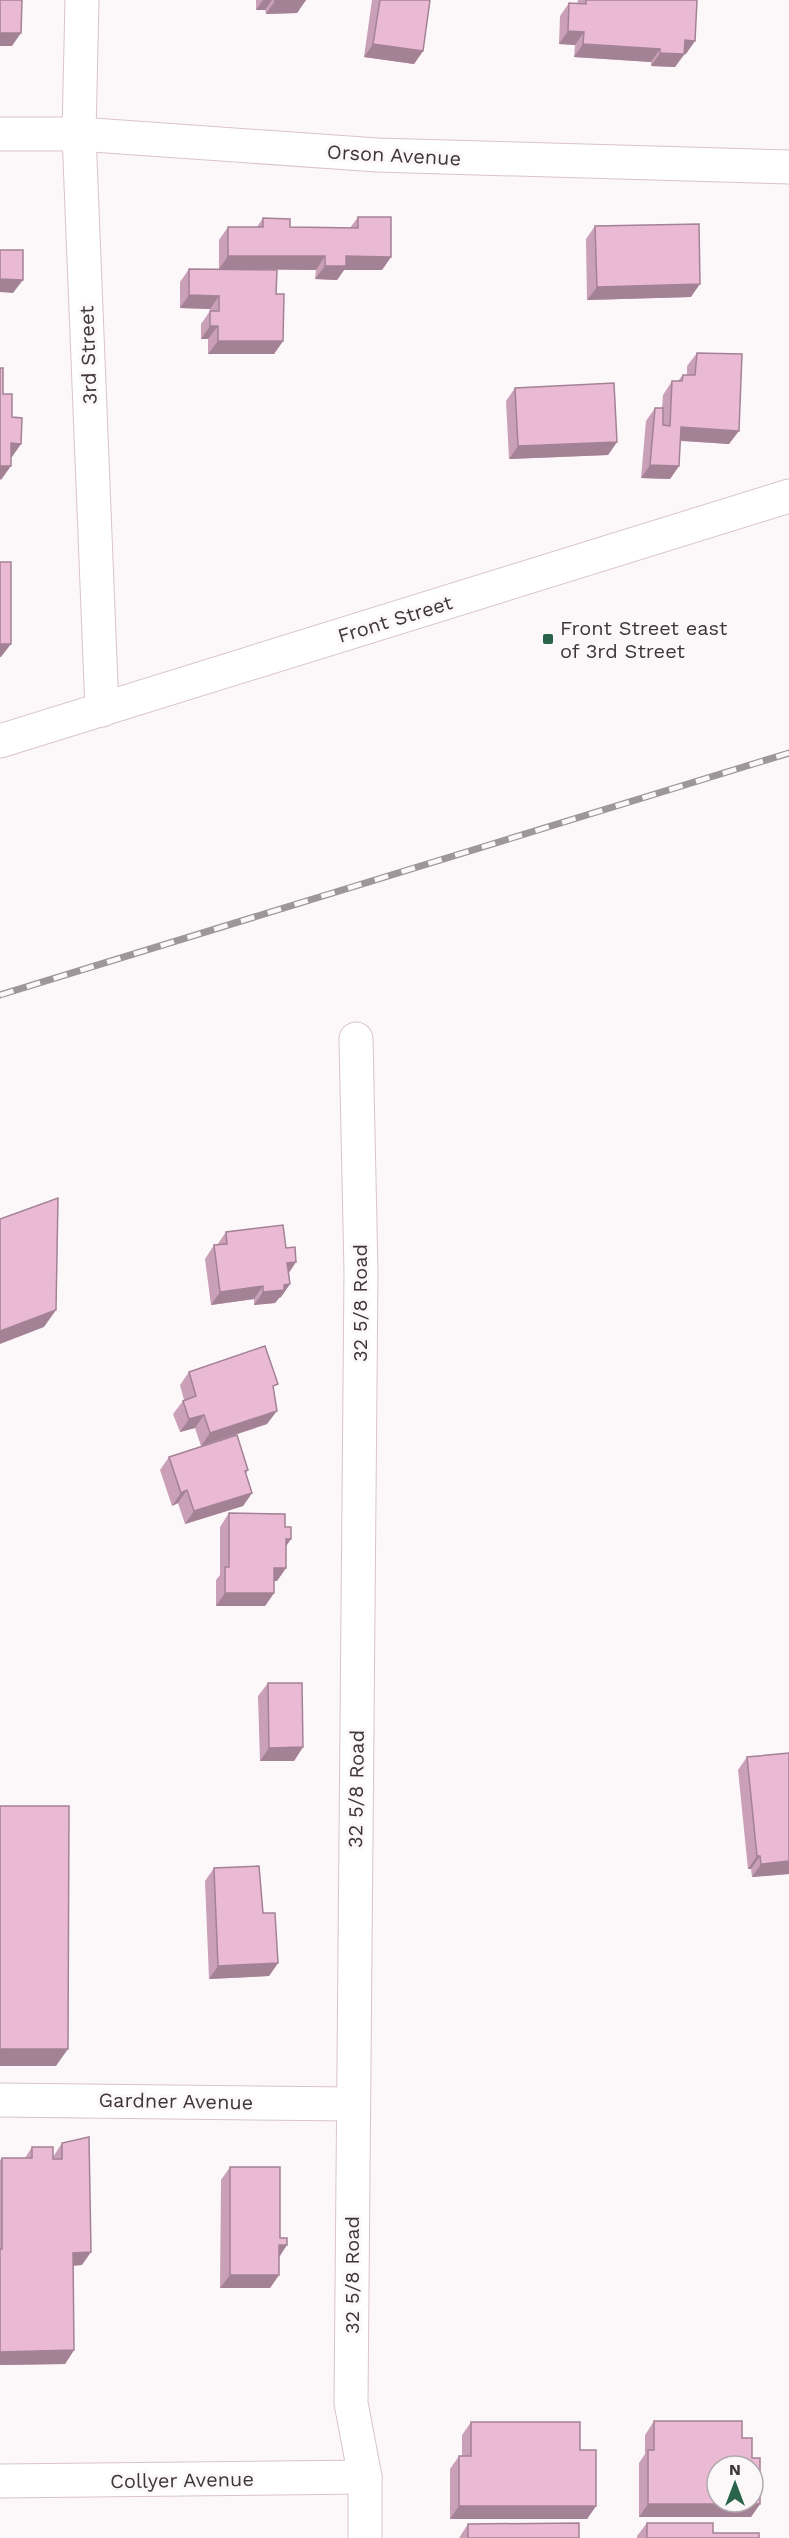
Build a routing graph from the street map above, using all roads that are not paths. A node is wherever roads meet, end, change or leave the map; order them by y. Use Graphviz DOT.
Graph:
graph roads {
  1 [pos="82,0"];
  2 [pos="0,134"];
  3 [pos="79,134"];
  4 [pos="789,167"];
  5 [pos="789,496"];
  6 [pos="102,710"];
  7 [pos="0,741"];
  8 [pos="356,1039"];
  9 [pos="0,2100"];
  10 [pos="352,2104"];
  11 [pos="365,2477"];
  12 [pos="0,2481"];
  13 [pos="364,2538"];
  1 -- 3 [label="street, 3rd Street"];
  2 -- 3 [label="street, Orson Avenue"];
  3 -- 4 [label="street, Orson Avenue"];
  3 -- 6 [label="street, 3rd Street"];
  5 -- 6 [label="street, Front Street"];
  6 -- 7 [label="street, Front Street"];
  8 -- 10 [label="street, 32 5/8 Road"];
  9 -- 10 [label="street, Gardner Avenue"];
  10 -- 11 [label="street, 32 5/8 Road"];
  11 -- 12 [label="street, Collyer Avenue"];
  11 -- 13 [label="street, 32 5/8 Road"];
}
